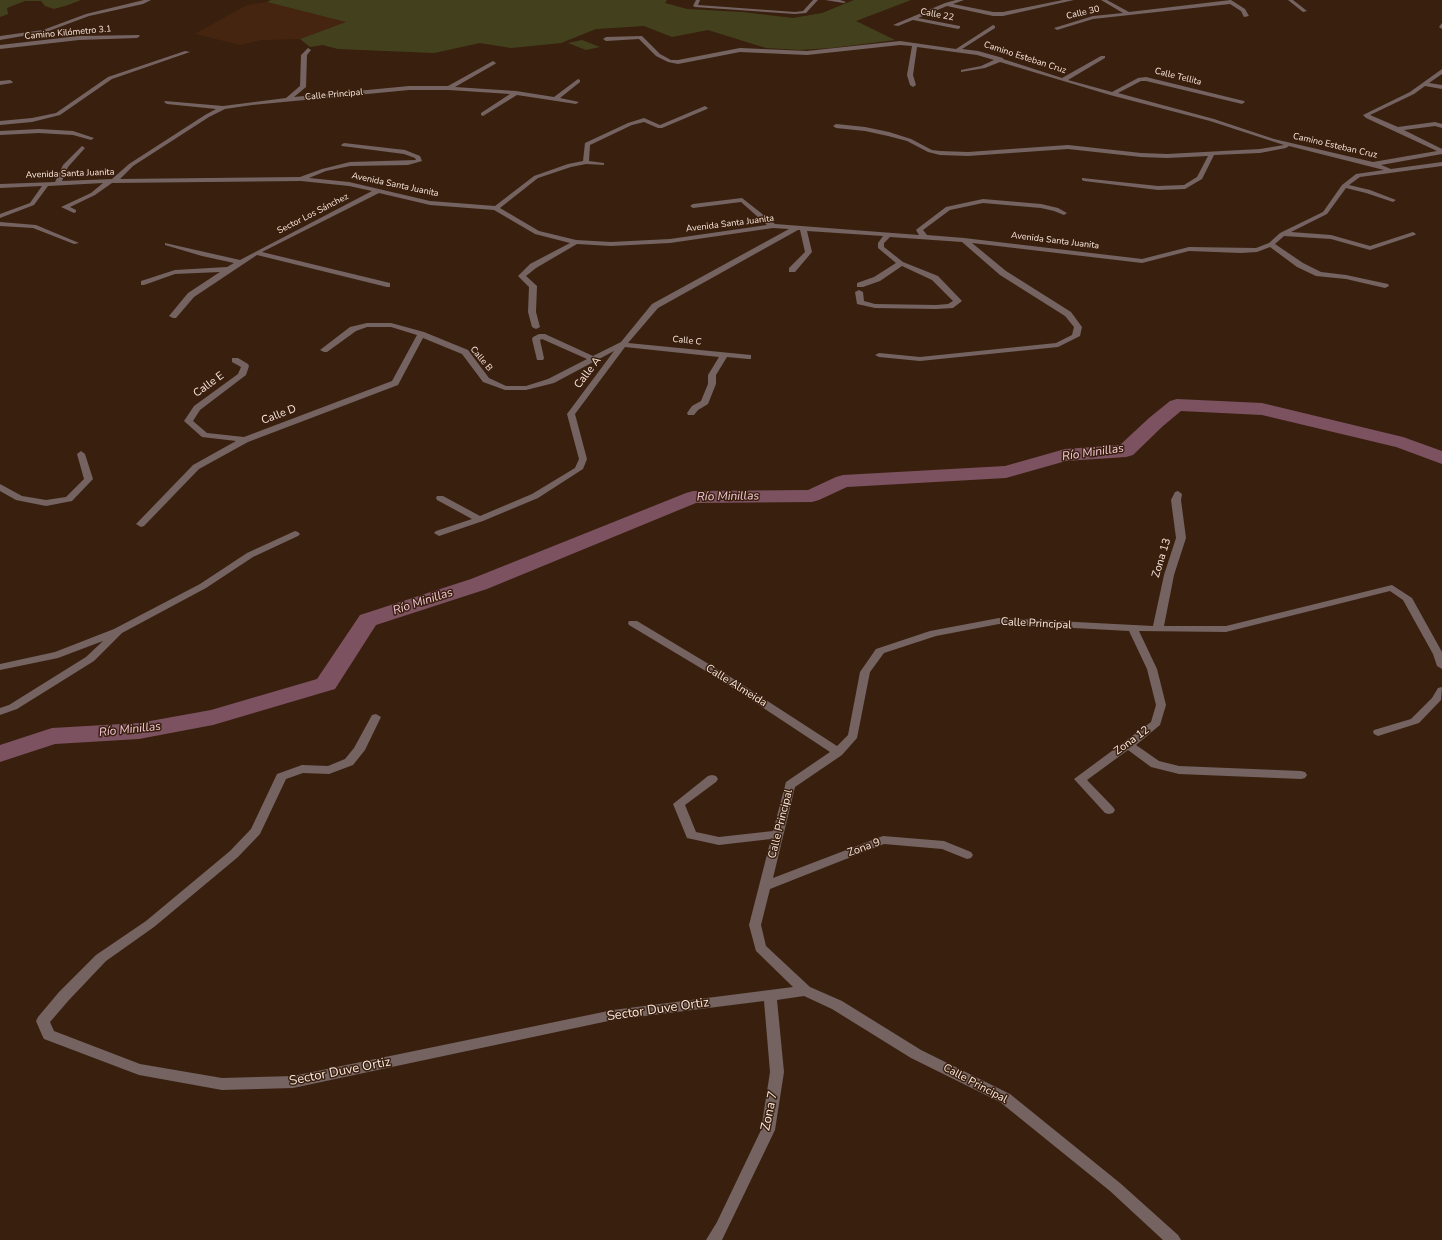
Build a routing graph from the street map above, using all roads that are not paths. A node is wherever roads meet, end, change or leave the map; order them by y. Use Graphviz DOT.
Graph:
graph roads {
  1 [pos="149,0"];
  2 [pos="698,0"];
  3 [pos="816,0"];
  4 [pos="828,0"];
  5 [pos="962,0"];
  6 [pos="1072,0"];
  7 [pos="1103,0"];
  8 [pos="1290,0"];
  9 [pos="1230,1"];
  10 [pos="844,2"];
  11 [pos="947,4"];
  12 [pos="1305,11"];
  13 [pos="1127,13"];
  14 [pos="1246,16"];
  15 [pos="912,18"];
  16 [pos="896,25"];
  17 [pos="958,27"];
  18 [pos="993,27"];
  19 [pos="1057,28"];
  20 [pos="137,36"];
  21 [pos="0,38"];
  22 [pos="606,39"];
  23 [pos="915,44"];
  24 [pos="0,47"];
  25 [pos="308,50"];
  26 [pos="957,50"];
  27 [pos="187,52"];
  28 [pos="1102,57"];
  29 [pos="1001,59"];
  30 [pos="493,63"];
  31 [pos="963,70"];
  32 [pos="1442,71"];
  33 [pos="1063,80"];
  34 [pos="578,81"];
  35 [pos="10,82"];
  36 [pos="0,83"];
  37 [pos="913,84"];
  38 [pos="1425,84"];
  39 [pos="1442,87"];
  40 [pos="448,88"];
  41 [pos="516,93"];
  42 [pos="1112,94"];
  43 [pos="555,99"];
  44 [pos="288,100"];
  45 [pos="167,102"];
  46 [pos="576,102"];
  47 [pos="1242,102"];
  48 [pos="223,108"];
  49 [pos="705,108"];
  50 [pos="483,114"];
  51 [pos="0,123"];
  52 [pos="836,126"];
  53 [pos="1442,126"];
  54 [pos="1397,129"];
  55 [pos="0,133"];
  56 [pos="91,138"];
  57 [pos="344,145"];
  58 [pos="1291,145"];
  59 [pos="82,148"];
  60 [pos="1442,151"];
  61 [pos="1212,154"];
  62 [pos="1423,155"];
  63 [pos="586,162"];
  64 [pos="602,164"];
  65 [pos="1373,164"];
  66 [pos="1441,164"];
  67 [pos="1389,170"];
  68 [pos="301,179"];
  69 [pos="1084,179"];
  70 [pos="112,181"];
  71 [pos="58,183"];
  72 [pos="47,184"];
  73 [pos="0,186"];
  74 [pos="1344,186"];
  75 [pos="378,191"];
  76 [pos="1393,200"];
  77 [pos="693,206"];
  78 [pos="496,208"];
  79 [pos="74,211"];
  80 [pos="1064,213"];
  81 [pos="0,216"];
  82 [pos="0,224"];
  83 [pos="773,226"];
  84 [pos="800,228"];
  85 [pos="1282,234"];
  86 [pos="1413,234"];
  87 [pos="888,235"];
  88 [pos="925,237"];
  89 [pos="964,240"];
  90 [pos="576,242"];
  91 [pos="76,243"];
  92 [pos="168,244"];
  93 [pos="1271,244"];
  94 [pos="256,253"];
  95 [pos="241,262"];
  96 [pos="901,263"];
  97 [pos="229,269"];
  98 [pos="792,270"];
  99 [pos="144,283"];
  100 [pos="387,285"];
  101 [pos="1385,286"];
  102 [pos="173,316"];
  103 [pos="536,327"];
  104 [pos="421,334"];
  105 [pos="623,344"];
  106 [pos="324,350"];
  107 [pos="724,355"];
  108 [pos="879,355"];
  109 [pos="540,358"];
  110 [pos="748,358"];
  111 [pos="235,360"];
  112 [pos="593,360"];
  113 [pos="691,413"];
  114 [pos="245,440"];
  115 [pos="81,454"];
  116 [pos="0,487"];
  117 [pos="1178,494"];
  118 [pos="440,498"];
  119 [pos="480,519"];
  120 [pos="141,524"];
  121 [pos="439,533"];
  122 [pos="295,534"];
  123 [pos="633,623"];
  124 [pos="1133,629"];
  125 [pos="1158,629"];
  126 [pos="118,631"];
  127 [pos="1442,666"];
  128 [pos="0,667"];
  129 [pos="1442,690"];
  130 [pos="0,712"];
  131 [pos="376,717"];
  132 [pos="1378,732"];
  133 [pos="1128,745"];
  134 [pos="838,752"];
  135 [pos="1301,775"];
  136 [pos="712,779"];
  137 [pos="1109,810"];
  138 [pos="778,834"];
  139 [pos="967,855"];
  140 [pos="765,886"];
  141 [pos="806,991"];
  142 [pos="770,996"];
  143 [pos="714,1240"];
  144 [pos="1173,1240"];
  1 -- 21 [label="street"];
  2 -- 3 [label="street"];
  4 -- 10 [label="street"];
  5 -- 11 [label="street"];
  6 -- 11 [label="street"];
  7 -- 13 [label="street"];
  8 -- 12 [label="street"];
  9 -- 13 [label="street, Calle 30"];
  9 -- 14 [label="street"];
  11 -- 15 [label="street"];
  13 -- 19 [label="street, Calle 30"];
  15 -- 16 [label="street"];
  15 -- 17 [label="street, Calle 22"];
  18 -- 26 [label="street"];
  20 -- 24 [label="street, Camino Kilómetro 3.1"];
  22 -- 23 [label="street, Camino Esteban Cruz"];
  23 -- 26 [label="street, Camino Esteban Cruz"];
  23 -- 37 [label="street"];
  25 -- 44 [label="street"];
  26 -- 29 [label="street, Camino Esteban Cruz"];
  27 -- 51 [label="street"];
  28 -- 33 [label="street"];
  29 -- 31 [label="street"];
  29 -- 33 [label="street, Camino Esteban Cruz"];
  30 -- 40 [label="street"];
  32 -- 38 [label="street"];
  33 -- 42 [label="street, Camino Esteban Cruz"];
  34 -- 43 [label="street"];
  35 -- 36 [label="street"];
  38 -- 39 [label="street"];
  38 -- 54 [label="street"];
  40 -- 41 [label="street, Calle Principal"];
  40 -- 44 [label="street, Calle Principal"];
  41 -- 43 [label="street, Calle Principal"];
  41 -- 50 [label="street"];
  42 -- 47 [label="street, Calle Tellita"];
  42 -- 58 [label="street, Camino Esteban Cruz"];
  43 -- 46 [label="street, Calle Principal"];
  44 -- 48 [label="street, Calle Principal"];
  45 -- 48 [label="street"];
  48 -- 70 [label="street, Calle Principal"];
  49 -- 63 [label="street"];
  52 -- 61 [label="street"];
  53 -- 54 [label="street"];
  54 -- 60 [label="street"];
  55 -- 56 [label="street"];
  57 -- 68 [label="street"];
  58 -- 61 [label="street"];
  58 -- 65 [label="street, Camino Esteban Cruz"];
  59 -- 71 [label="street"];
  60 -- 62 [label="street"];
  61 -- 69 [label="street"];
  62 -- 65 [label="street"];
  62 -- 66 [label="street"];
  63 -- 64 [label="street"];
  63 -- 78 [label="street"];
  65 -- 67 [label="street, Camino Esteban Cruz"];
  66 -- 67 [label="street, Avenida Santa Juanita"];
  67 -- 74 [label="street, Avenida Santa Juanita"];
  68 -- 70 [label="street, Avenida Santa Juanita"];
  68 -- 75 [label="street, Avenida Santa Juanita"];
  70 -- 71 [label="street, Avenida Santa Juanita"];
  70 -- 79 [label="street, Calle Principal"];
  71 -- 72 [label="street, Avenida Santa Juanita"];
  72 -- 73 [label="street, Avenida Santa Juanita"];
  72 -- 81 [label="street"];
  74 -- 76 [label="street"];
  74 -- 85 [label="street, Avenida Santa Juanita"];
  75 -- 78 [label="street, Avenida Santa Juanita"];
  75 -- 94 [label="street, Sector Los Sánchez"];
  77 -- 83 [label="street"];
  78 -- 90 [label="street, Avenida Santa Juanita"];
  80 -- 88 [label="street"];
  82 -- 91 [label="street"];
  83 -- 84 [label="street, Avenida Santa Juanita"];
  83 -- 90 [label="street, Avenida Santa Juanita"];
  84 -- 87 [label="street, Avenida Santa Juanita"];
  84 -- 98 [label="street"];
  84 -- 105 [label="street, Calle A"];
  85 -- 86 [label="street"];
  85 -- 93 [label="street, Avenida Santa Juanita"];
  87 -- 88 [label="street, Avenida Santa Juanita"];
  87 -- 96 [label="street"];
  88 -- 89 [label="street, Avenida Santa Juanita"];
  89 -- 93 [label="street, Avenida Santa Juanita"];
  89 -- 108 [label="street"];
  90 -- 103 [label="street"];
  92 -- 95 [label="street"];
  93 -- 101 [label="street"];
  94 -- 95 [label="street, Sector Los Sánchez"];
  94 -- 100 [label="street"];
  95 -- 97 [label="street, Sector Los Sánchez"];
  96 -- 96 [label="street"];
  97 -- 99 [label="street, Sector Los Sánchez"];
  97 -- 102 [label="street, Sector Los Sánchez"];
  104 -- 106 [label="street, Calle B"];
  104 -- 112 [label="street, Calle B"];
  104 -- 114 [label="street, Calle D"];
  105 -- 107 [label="street, Calle C"];
  105 -- 112 [label="street, Calle B"];
  105 -- 119 [label="street, Calle A"];
  107 -- 110 [label="street, Calle C"];
  107 -- 113 [label="street"];
  109 -- 112 [label="street"];
  111 -- 114 [label="street, Calle E"];
  114 -- 120 [label="street, Calle D"];
  115 -- 116 [label="street"];
  117 -- 125 [label="street, Zona 13"];
  118 -- 119 [label="street"];
  119 -- 121 [label="street, Calle A"];
  122 -- 126 [label="street"];
  123 -- 134 [label="street, Calle Almeida"];
  124 -- 125 [label="street, Calle Principal"];
  124 -- 133 [label="street, Zona 12"];
  124 -- 134 [label="street, Calle Principal"];
  125 -- 127 [label="street, Calle Principal"];
  126 -- 128 [label="street"];
  126 -- 130 [label="street"];
  129 -- 132 [label="street"];
  131 -- 142 [label="street, Sector Duve Ortiz"];
  133 -- 135 [label="street"];
  133 -- 137 [label="street, Zona 12"];
  134 -- 138 [label="street, Calle Principal"];
  136 -- 138 [label="street"];
  138 -- 140 [label="street, Calle Principal"];
  139 -- 140 [label="street, Zona 9"];
  140 -- 141 [label="street, Calle Principal"];
  141 -- 142 [label="street, Sector Duve Ortiz"];
  141 -- 144 [label="street, Calle Principal"];
  142 -- 143 [label="street, Zona 7"];
}
